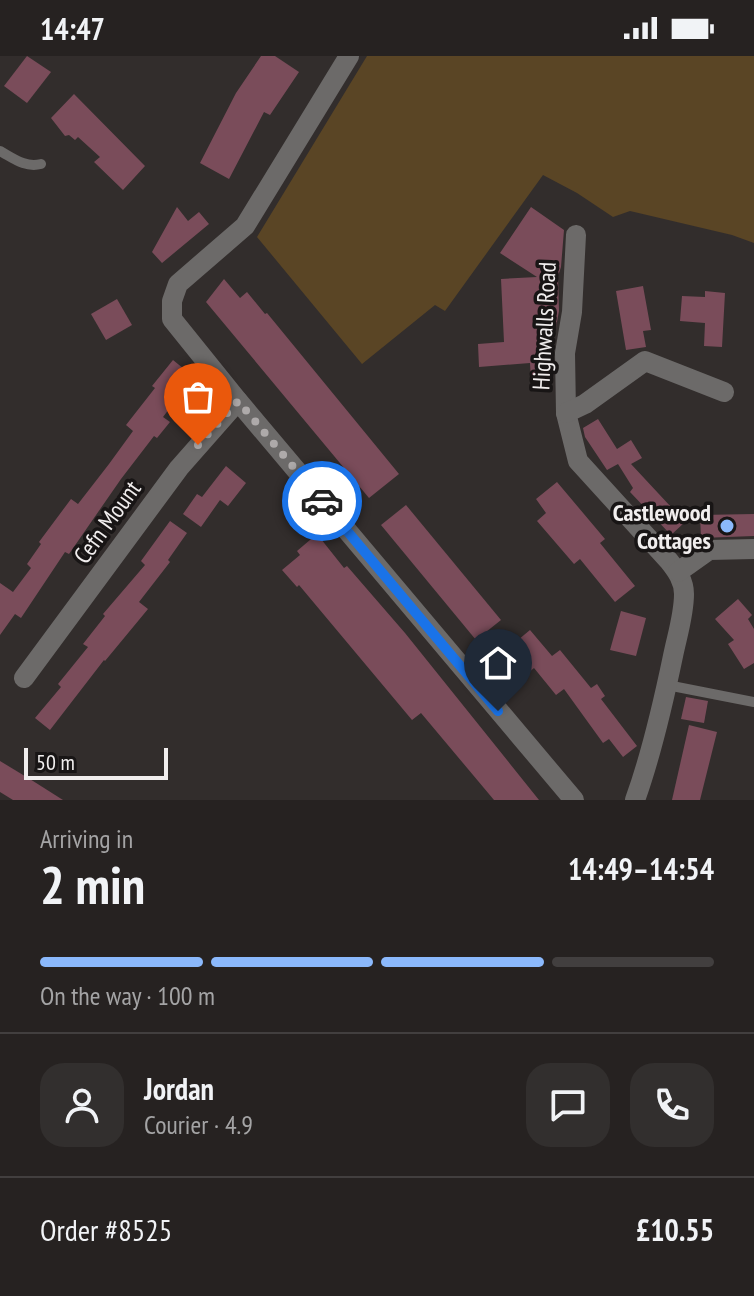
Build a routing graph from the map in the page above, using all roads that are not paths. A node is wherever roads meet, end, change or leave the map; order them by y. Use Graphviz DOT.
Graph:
graph roads {
  1 [pos="349,56"];
  2 [pos="0,151"];
  3 [pos="41,164"];
  4 [pos="576,235"];
  5 [pos="724,392"];
  6 [pos="238,401"];
  7 [pos="566,413"];
  8 [pos="754,549"];
  9 [pos="678,572"];
  10 [pos="24,678"];
  11 [pos="667,685"];
  12 [pos="754,702"];
  13 [pos="574,800"];
  14 [pos="635,800"];
  1 -- 6 [label="street"];
  2 -- 3 [label="lane"];
  4 -- 7 [label="street, Highwalls Road"];
  5 -- 7 [label="street"];
  6 -- 10 [label="street, Cefn Mount"];
  6 -- 13 [label="street"];
  7 -- 9 [label="street, Highwalls Road"];
  8 -- 9 [label="street"];
  9 -- 11 [label="street"];
  11 -- 12 [label="lane"];
  11 -- 14 [label="street"];
}
